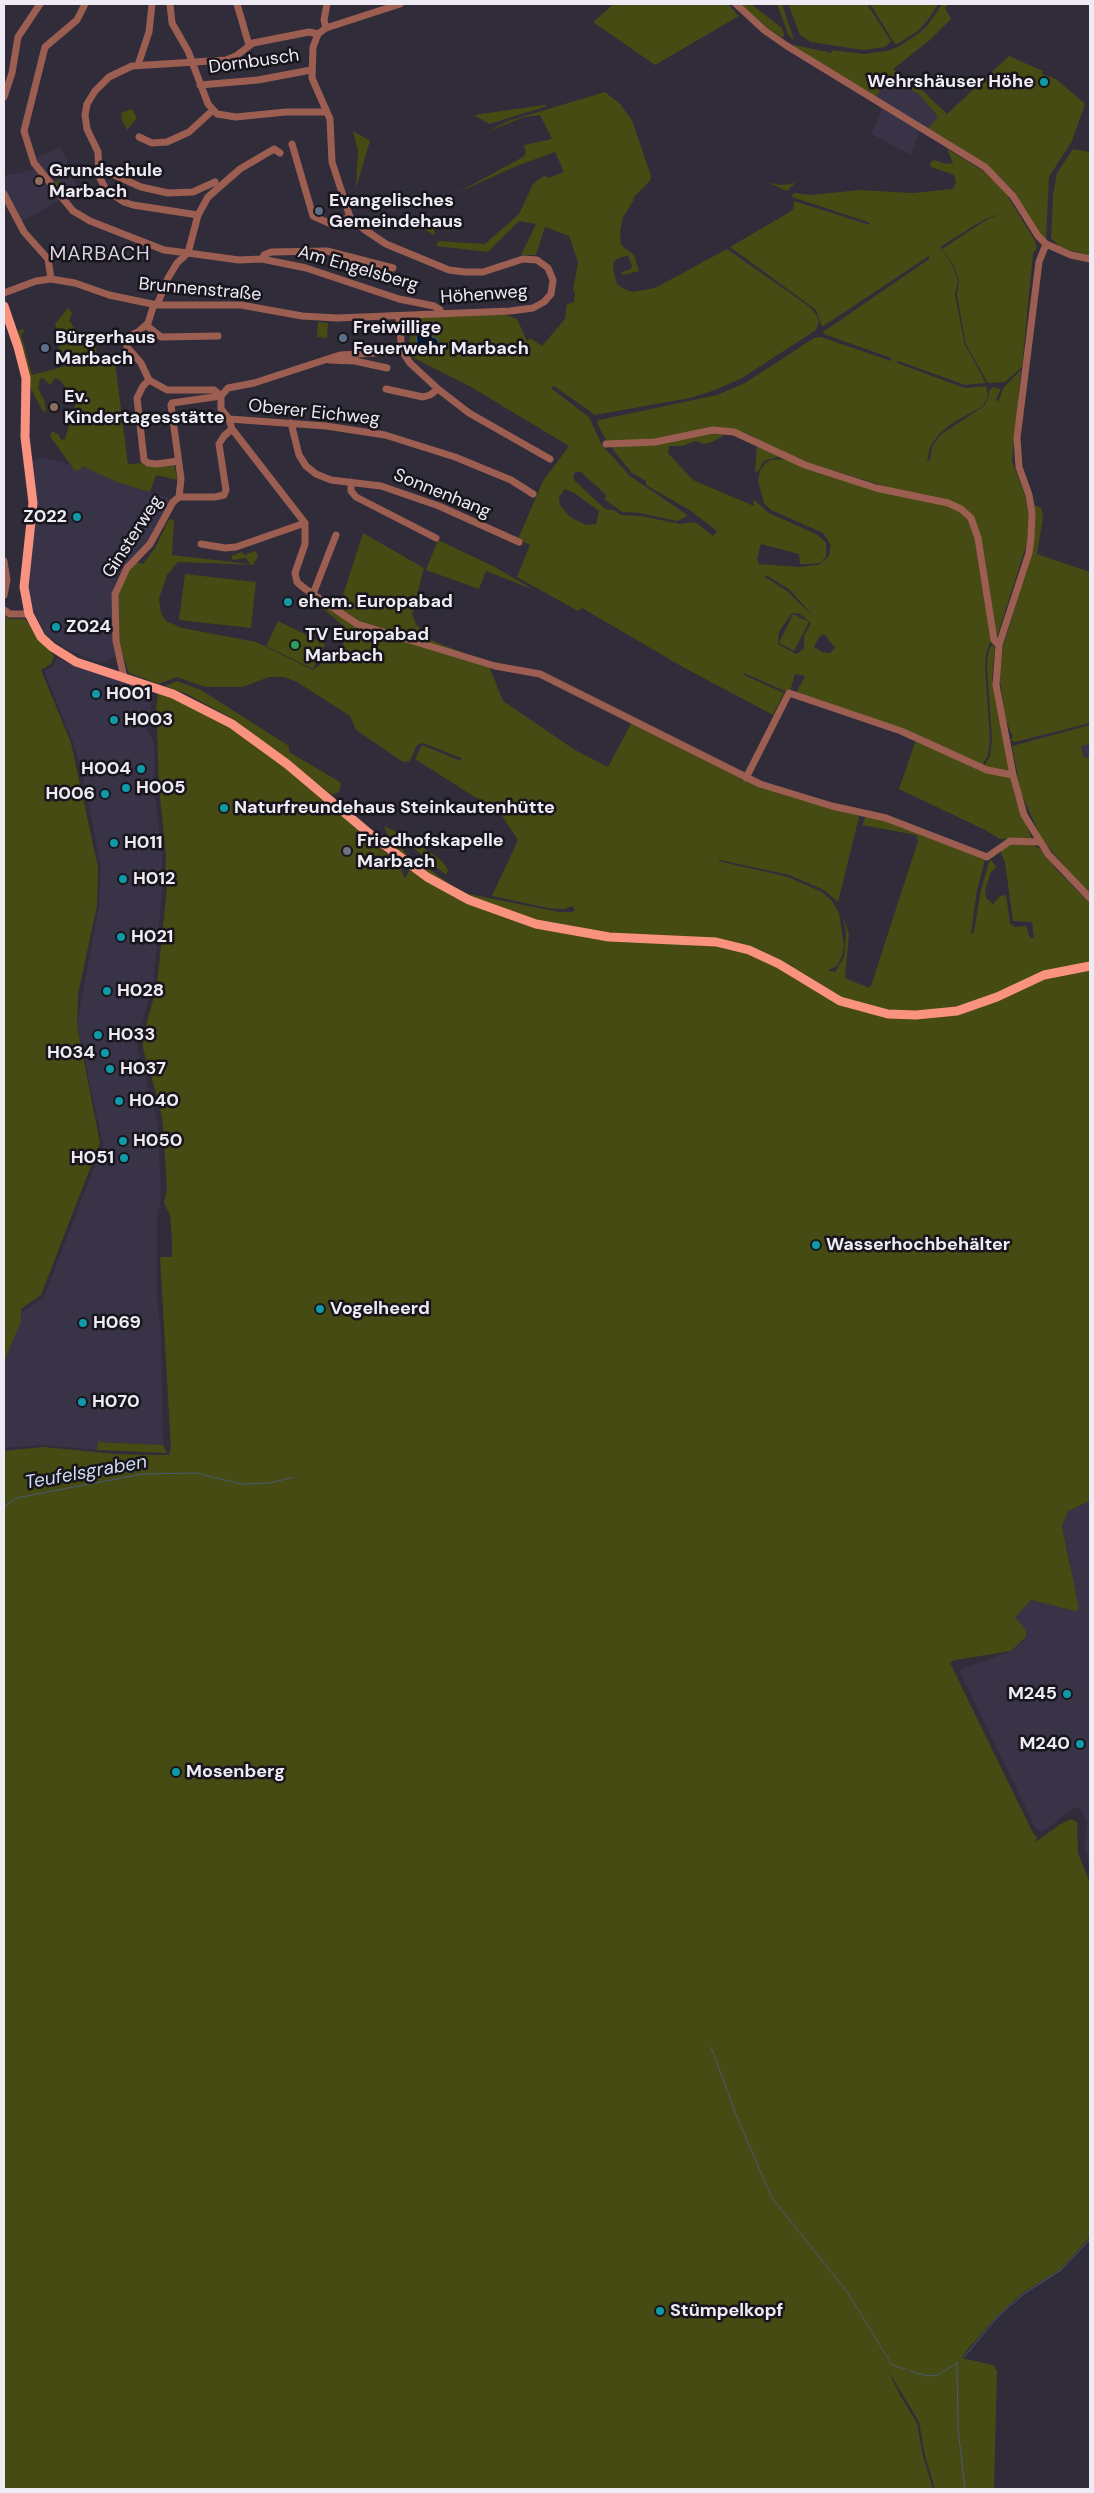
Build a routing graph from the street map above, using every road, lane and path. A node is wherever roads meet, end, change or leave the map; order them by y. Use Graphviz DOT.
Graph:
graph roads {
  1 [pos="40,4"];
  2 [pos="85,4"];
  3 [pos="152,4"];
  4 [pos="170,4"];
  5 [pos="237,4"];
  6 [pos="326,4"];
  7 [pos="400,4"];
  8 [pos="736,4"];
  9 [pos="326,28"];
  10 [pos="318,34"];
  11 [pos="249,45"];
  12 [pos="193,62"];
  13 [pos="138,65"];
  14 [pos="311,70"];
  15 [pos="200,85"];
  16 [pos="4,97"];
  17 [pos="213,110"];
  18 [pos="327,112"];
  19 [pos="139,137"];
  20 [pos="292,144"];
  21 [pos="280,154"];
  22 [pos="98,171"];
  23 [pos="215,182"];
  24 [pos="4,194"];
  25 [pos="198,216"];
  26 [pos="350,216"];
  27 [pos="1046,244"];
  28 [pos="188,253"];
  29 [pos="262,258"];
  30 [pos="1090,259"];
  31 [pos="393,268"];
  32 [pos="51,279"];
  33 [pos="4,293"];
  34 [pos="156,304"];
  35 [pos="4,306"];
  36 [pos="441,313"];
  37 [pos="399,316"];
  38 [pos="146,325"];
  39 [pos="218,336"];
  40 [pos="400,348"];
  41 [pos="328,360"];
  42 [pos="387,368"];
  43 [pos="149,380"];
  44 [pos="386,389"];
  45 [pos="438,389"];
  46 [pos="220,396"];
  47 [pos="229,419"];
  48 [pos="291,423"];
  49 [pos="232,429"];
  50 [pos="606,444"];
  51 [pos="550,460"];
  52 [pos="178,461"];
  53 [pos="351,482"];
  54 [pos="533,494"];
  55 [pos="179,497"];
  56 [pos="305,523"];
  57 [pos="336,535"];
  58 [pos="436,538"];
  59 [pos="519,542"];
  60 [pos="200,544"];
  61 [pos="4,562"];
  62 [pos="4,594"];
  63 [pos="316,596"];
  64 [pos="4,610"];
  65 [pos="29,614"];
  66 [pos="999,645"];
  67 [pos="124,678"];
  68 [pos="1013,775"];
  69 [pos="746,778"];
  70 [pos="1039,842"];
  71 [pos="1090,898"];
  72 [pos="1090,966"];
  1 -- 16 [label="street"];
  2 -- 28 [label="street, Am Engelsberg"];
  3 -- 13 [label="street"];
  4 -- 12 [label="street"];
  5 -- 11 [label="street"];
  6 -- 9 [label="street"];
  7 -- 9 [label="street"];
  8 -- 27 [label="street"];
  9 -- 10 [label="street"];
  10 -- 11 [label="street"];
  10 -- 14 [label="street"];
  11 -- 12 [label="street"];
  12 -- 13 [label="street"];
  12 -- 15 [label="street"];
  13 -- 22 [label="street"];
  14 -- 15 [label="street, Dornbusch"];
  14 -- 18 [label="street"];
  15 -- 17 [label="street"];
  17 -- 18 [label="street"];
  17 -- 19 [label="street"];
  18 -- 26 [label="street"];
  20 -- 26 [label="street"];
  21 -- 25 [label="street"];
  22 -- 23 [label="street"];
  22 -- 25 [label="street"];
  24 -- 32 [label="street"];
  25 -- 28 [label="street"];
  26 -- 36 [label="street, Höhenweg"];
  27 -- 30 [label="street"];
  27 -- 66 [label="street"];
  28 -- 29 [label="street, Am Engelsberg"];
  28 -- 34 [label="street"];
  29 -- 31 [label="street, Am Engelsberg"];
  29 -- 36 [label="street, Am Engelsberg"];
  32 -- 33 [label="street, Brunnenstraße"];
  32 -- 34 [label="street, Brunnenstraße"];
  34 -- 37 [label="street, Brunnenstraße"];
  34 -- 38 [label="street"];
  35 -- 65 [label="main road"];
  36 -- 37 [label="street, Höhenweg"];
  37 -- 40 [label="street"];
  38 -- 39 [label="street"];
  38 -- 43 [label="street"];
  40 -- 41 [label="street"];
  40 -- 45 [label="street"];
  41 -- 42 [label="street"];
  41 -- 46 [label="street"];
  43 -- 46 [label="street"];
  43 -- 52 [label="street"];
  44 -- 45 [label="street"];
  45 -- 51 [label="street"];
  46 -- 47 [label="street"];
  46 -- 52 [label="street, Ginsterweg"];
  47 -- 48 [label="street, Oberer Eichweg"];
  47 -- 49 [label="street"];
  48 -- 53 [label="street, Sonnenhang"];
  48 -- 54 [label="street, Oberer Eichweg"];
  49 -- 55 [label="street"];
  49 -- 56 [label="street"];
  50 -- 66 [label="street"];
  52 -- 55 [label="street, Ginsterweg"];
  53 -- 58 [label="street, Sonnenhang"];
  53 -- 59 [label="street, Sonnenhang"];
  55 -- 67 [label="street, Ginsterweg"];
  56 -- 60 [label="street"];
  56 -- 63 [label="street"];
  57 -- 63 [label="street"];
  61 -- 62 [label="street"];
  63 -- 69 [label="street"];
  64 -- 65 [label="street"];
  65 -- 67 [label="main road"];
  66 -- 68 [label="street"];
  67 -- 72 [label="main road"];
  68 -- 69 [label="street"];
  68 -- 70 [label="street"];
  69 -- 70 [label="street"];
  70 -- 71 [label="street"];
}
